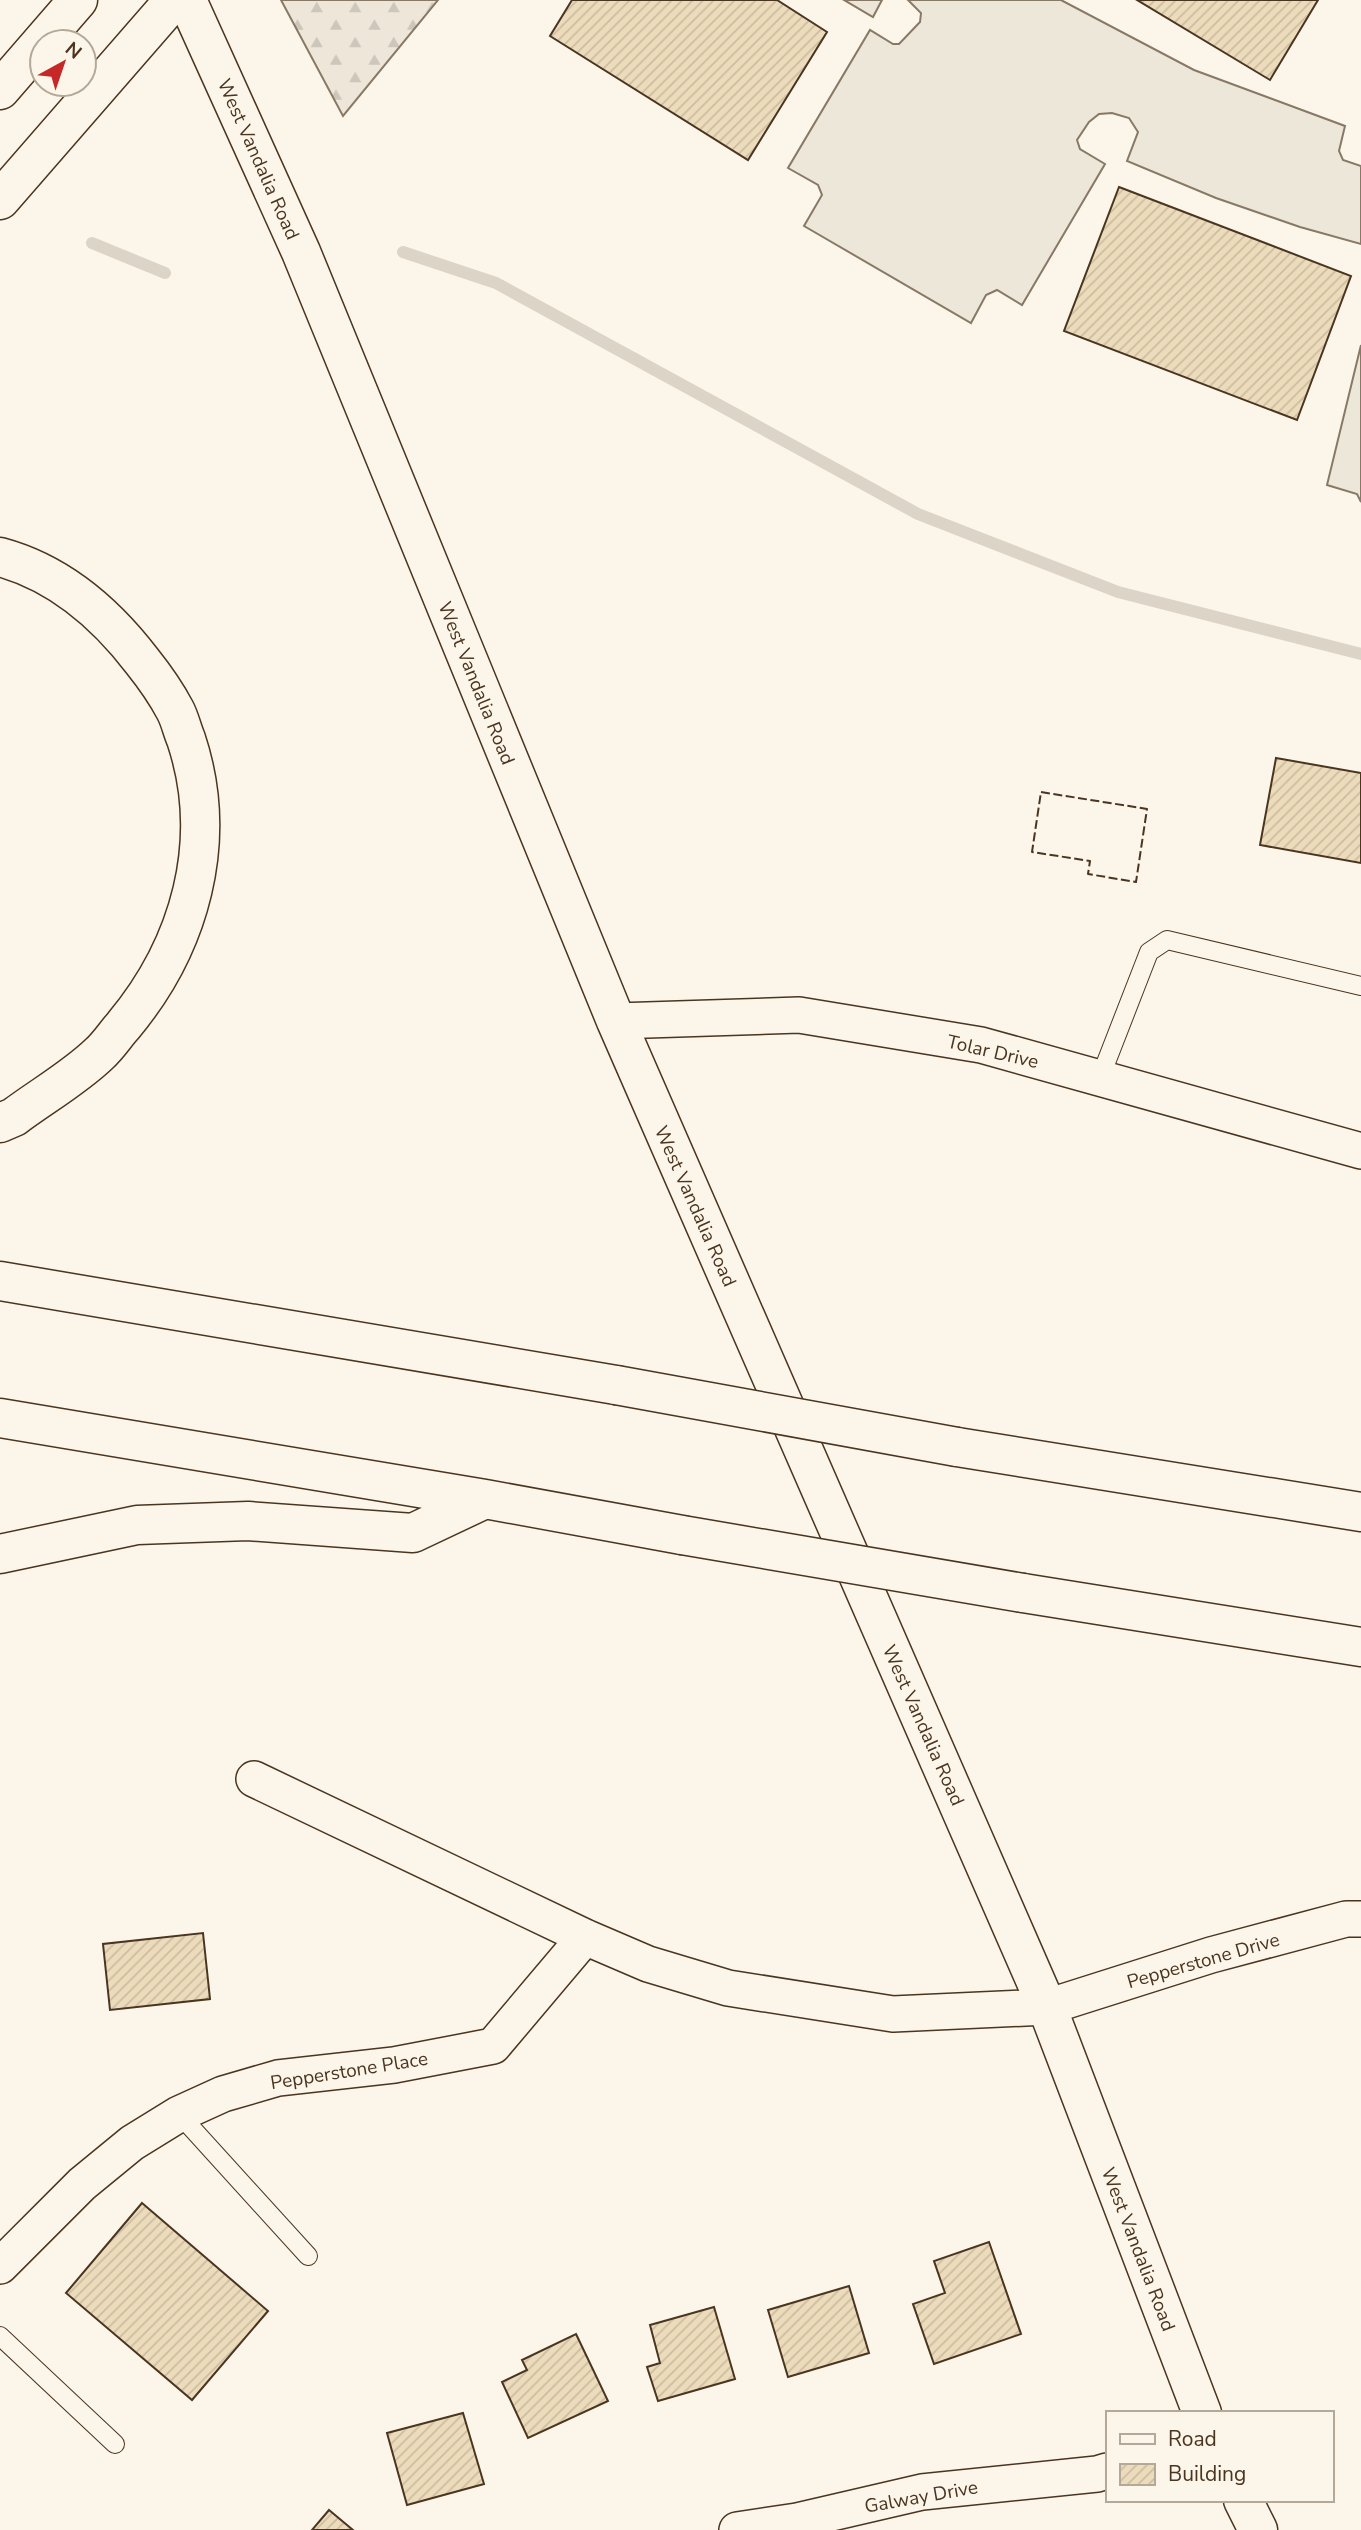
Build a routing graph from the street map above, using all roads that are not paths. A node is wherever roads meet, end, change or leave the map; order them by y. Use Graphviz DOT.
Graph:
graph roads {
  1 [pos="78,0"];
  2 [pos="174,0"];
  3 [pos="187,0"];
  4 [pos="1,88"];
  5 [pos="0,200"];
  6 [pos="0,557"];
  7 [pos="1361,986"];
  8 [pos="615,1021"];
  9 [pos="1100,1078"];
  10 [pos="0,1123"];
  11 [pos="1361,1151"];
  12 [pos="0,1281"];
  13 [pos="0,1418"];
  14 [pos="485,1499"];
  15 [pos="1361,1512"];
  16 [pos="0,1554"];
  17 [pos="1361,1647"];
  18 [pos="254,1779"];
  19 [pos="1361,1919"];
  20 [pos="585,1937"];
  21 [pos="1047,2007"];
  22 [pos="178,2114"];
  23 [pos="308,2256"];
  24 [pos="0,2266"];
  25 [pos="0,2336"];
  26 [pos="1201,2411"];
  27 [pos="116,2444"];
  28 [pos="1106,2471"];
  29 [pos="1244,2502"];
  30 [pos="737,2530"];
  31 [pos="1258,2530"];
  1 -- 4 [label="main road"];
  2 -- 5 [label="main road"];
  3 -- 8 [label="main road, West Vandalia Road"];
  6 -- 10 [label="main road"];
  7 -- 9 [label="lane"];
  8 -- 9 [label="street, Tolar Drive"];
  8 -- 21 [label="main road, West Vandalia Road"];
  9 -- 11 [label="street, Tolar Drive"];
  12 -- 15 [label="main road, bridge"];
  13 -- 14 [label="main road"];
  14 -- 16 [label="main road"];
  14 -- 17 [label="main road, bridge"];
  18 -- 20 [label="street, Pepperstone Drive"];
  19 -- 21 [label="street, Pepperstone Drive"];
  20 -- 21 [label="street, Pepperstone Drive"];
  20 -- 22 [label="street, Pepperstone Place"];
  21 -- 26 [label="main road, West Vandalia Road"];
  22 -- 23 [label="lane"];
  22 -- 24 [label="street, Pepperstone Place"];
  25 -- 27 [label="lane"];
  28 -- 30 [label="street, Galway Drive"];
  29 -- 31 [label="main road"];
}
